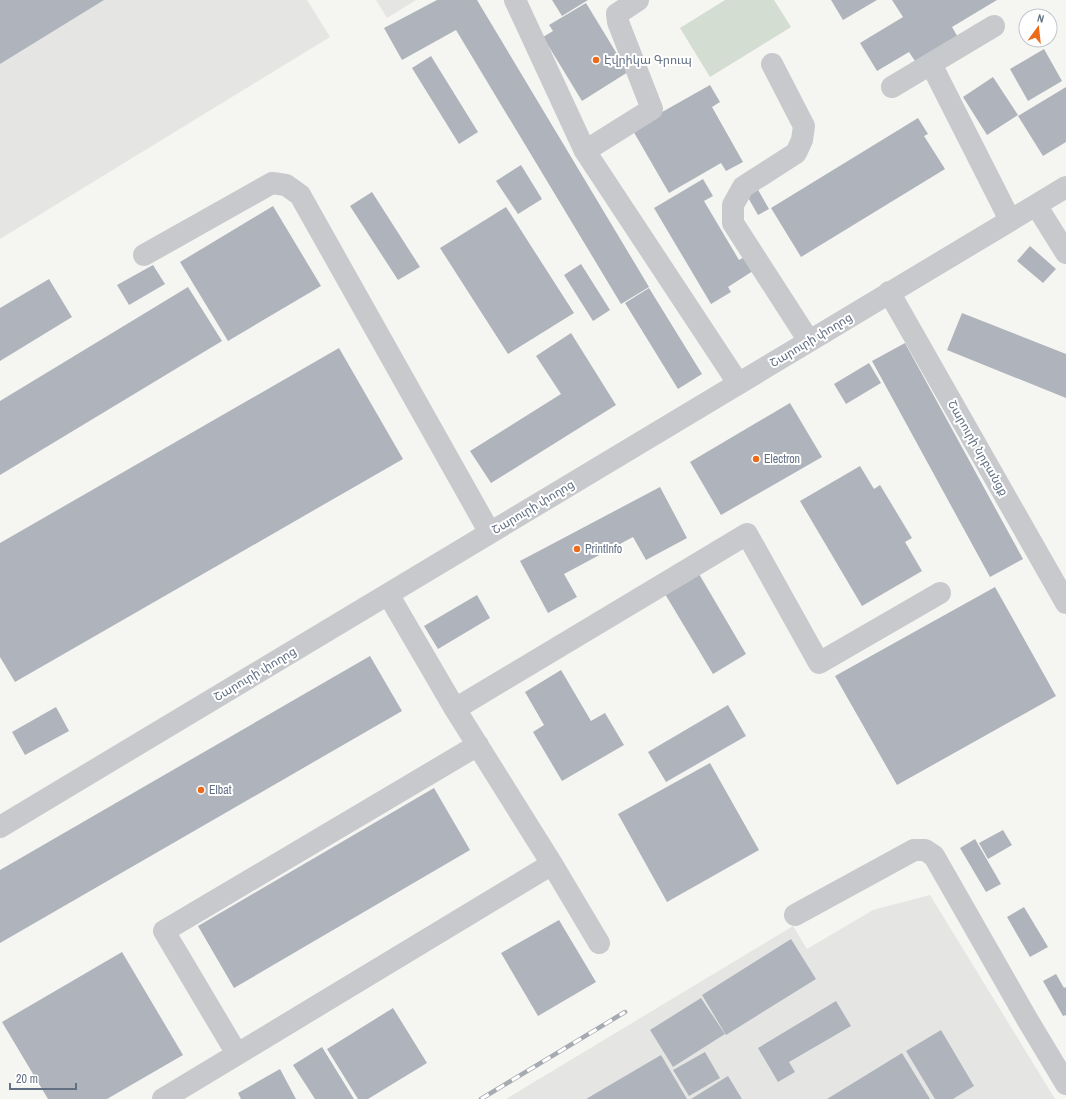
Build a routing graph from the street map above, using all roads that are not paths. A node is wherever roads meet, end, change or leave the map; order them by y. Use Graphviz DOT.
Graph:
graph roads {
  1 [pos="515,0"];
  2 [pos="638,0"];
  3 [pos="994,26"];
  4 [pos="772,64"];
  5 [pos="931,64"];
  6 [pos="892,86"];
  7 [pos="585,151"];
  8 [pos="1066,186"];
  9 [pos="1036,205"];
  10 [pos="1010,220"];
  11 [pos="1066,253"];
  12 [pos="144,255"];
  13 [pos="889,292"];
  14 [pos="808,341"];
  15 [pos="738,383"];
  16 [pos="490,532"];
  17 [pos="940,593"];
  18 [pos="388,594"];
  19 [pos="1066,603"];
  20 [pos="455,709"];
  21 [pos="478,745"];
  22 [pos="1,824"];
  23 [pos="552,864"];
  24 [pos="795,915"];
  25 [pos="598,943"];
  26 [pos="237,1054"];
  27 [pos="1066,1084"];
  28 [pos="163,1099"];
  1 -- 7 [label="street"];
  2 -- 7 [label="street"];
  3 -- 5 [label="street"];
  4 -- 14 [label="street"];
  5 -- 6 [label="street"];
  5 -- 10 [label="street"];
  7 -- 15 [label="street"];
  8 -- 9 [label="street, Շարուրի փողոց"];
  9 -- 10 [label="street, Շարուրի փողոց"];
  9 -- 11 [label="street"];
  10 -- 13 [label="street, Շարուրի փողոց"];
  12 -- 16 [label="street"];
  13 -- 14 [label="street, Շարուրի փողոց"];
  13 -- 19 [label="street, Շարուրի նրբանցք"];
  14 -- 15 [label="street, Շարուրի փողոց"];
  15 -- 16 [label="street, Շարուրի փողոց"];
  16 -- 18 [label="street, Շարուրի փողոց"];
  17 -- 20 [label="street"];
  18 -- 20 [label="street"];
  18 -- 22 [label="street, Շարուրի փողոց"];
  20 -- 21 [label="street"];
  21 -- 23 [label="street"];
  21 -- 26 [label="street"];
  23 -- 25 [label="street"];
  23 -- 26 [label="street"];
  24 -- 27 [label="street"];
  26 -- 28 [label="street"];
}
